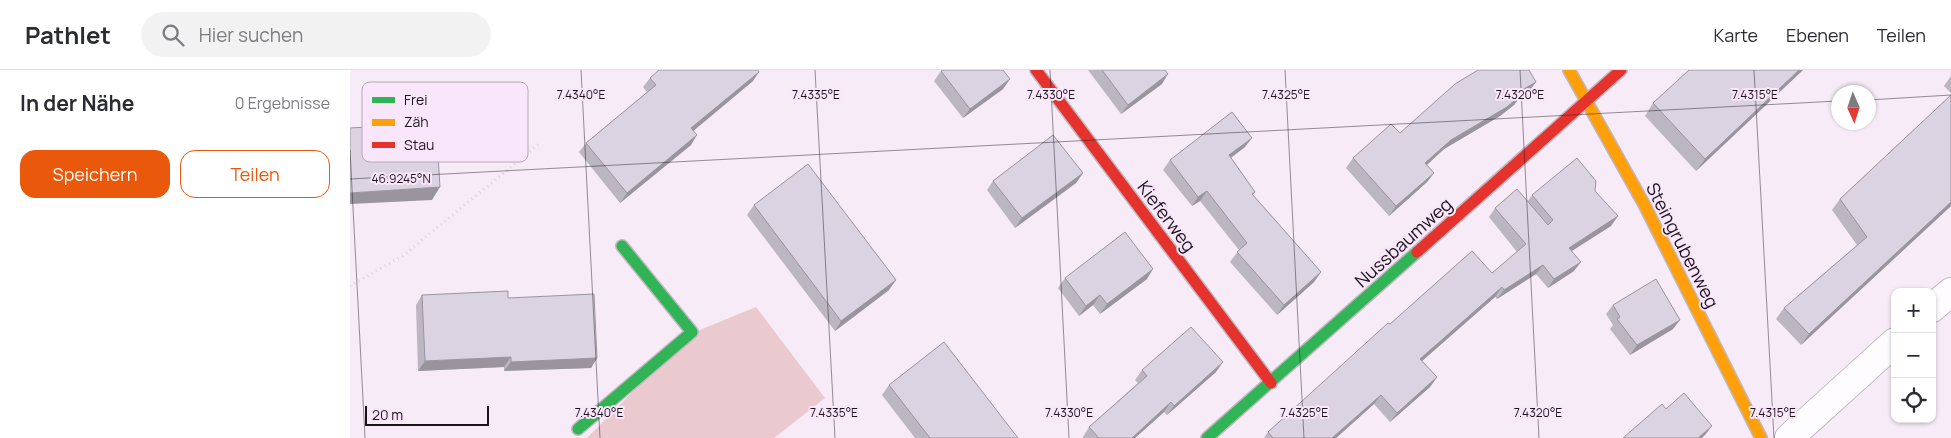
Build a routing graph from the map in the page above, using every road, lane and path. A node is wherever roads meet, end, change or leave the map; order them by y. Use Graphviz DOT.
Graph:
graph roads {
  1 [pos="1036,70"];
  2 [pos="1569,70"];
  3 [pos="1621,70"];
  4 [pos="1588,101"];
  5 [pos="540,143"];
  6 [pos="528,153"];
  7 [pos="517,162"];
  8 [pos="622,246"];
  9 [pos="350,286"];
  10 [pos="1951,292"];
  11 [pos="1936,305"];
  12 [pos="1891,346"];
  13 [pos="1271,383"];
  14 [pos="577,435"];
  15 [pos="1208,438"];
  16 [pos="1761,438"];
  17 [pos="1789,438"];
  1 -- 13 [label="street, Kieferweg"];
  2 -- 4 [label="street, Steingrubenweg"];
  3 -- 4 [label="street, Nussbaumweg"];
  4 -- 13 [label="street, Nussbaumweg"];
  4 -- 16 [label="street, Steingrubenweg"];
  5 -- 6 [label="path"];
  7 -- 9 [label="path"];
  8 -- 14 [label="street"];
  10 -- 11 [label="street"];
  12 -- 17 [label="street"];
  13 -- 15 [label="street, Nussbaumweg"];
}
